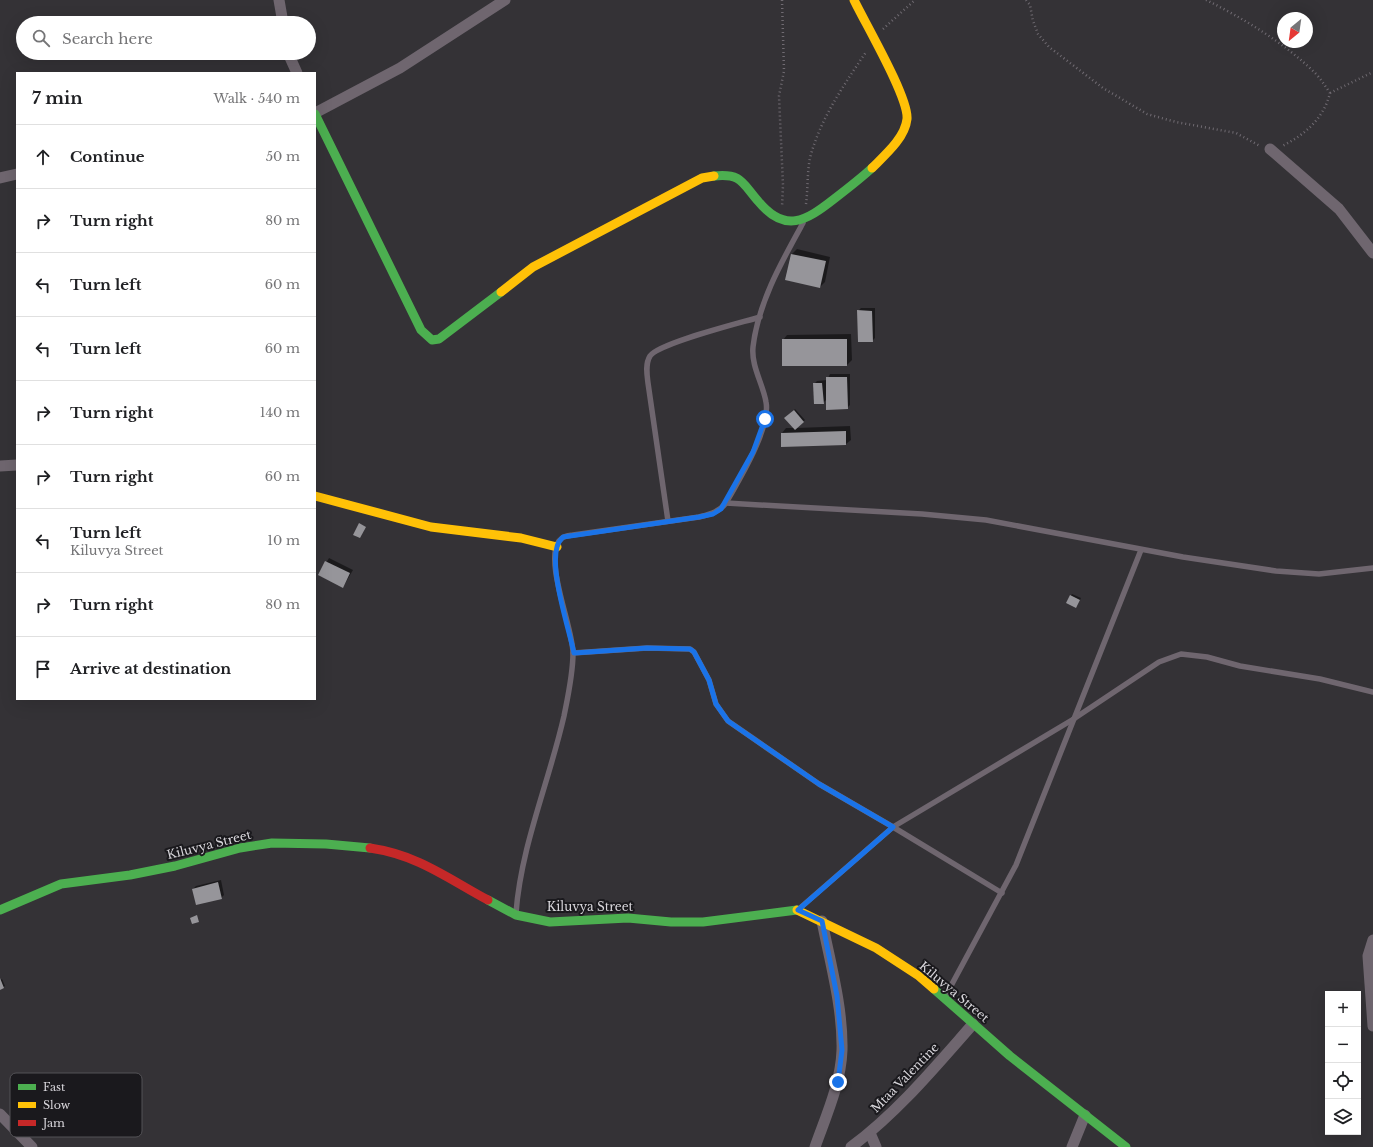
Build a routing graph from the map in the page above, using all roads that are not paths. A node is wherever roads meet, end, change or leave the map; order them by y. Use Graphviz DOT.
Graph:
graph roads {
  1 [pos="279,0"];
  2 [pos="505,0"];
  3 [pos="854,0"];
  4 [pos="282,16"];
  5 [pos="291,60"];
  6 [pos="297,72"];
  7 [pos="316,112"];
  8 [pos="316,115"];
  9 [pos="1270,149"];
  10 [pos="16,174"];
  11 [pos="0,178"];
  12 [pos="804,221"];
  13 [pos="1373,253"];
  14 [pos="760,317"];
  15 [pos="16,465"];
  16 [pos="0,466"];
  17 [pos="316,496"];
  18 [pos="726,503"];
  19 [pos="668,521"];
  20 [pos="557,547"];
  21 [pos="1141,550"];
  22 [pos="1373,568"];
  23 [pos="574,653"];
  24 [pos="1373,692"];
  25 [pos="1072,720"];
  26 [pos="893,827"];
  27 [pos="1002,893"];
  28 [pos="0,910"];
  29 [pos="798,910"];
  30 [pos="516,914"];
  31 [pos="822,921"];
  32 [pos="1373,940"];
  33 [pos="945,997"];
  34 [pos="973,1024"];
  35 [pos="1373,1026"];
  36 [pos="0,1114"];
  37 [pos="1085,1115"];
  38 [pos="10,1124"];
  39 [pos="870,1133"];
  40 [pos="22,1137"];
  41 [pos="32,1147"];
  42 [pos="815,1147"];
  43 [pos="851,1147"];
  44 [pos="876,1147"];
  45 [pos="1072,1147"];
  46 [pos="1126,1147"];
  1 -- 4 [label="street"];
  2 -- 7 [label="street"];
  3 -- 12 [label="street"];
  5 -- 6 [label="street"];
  8 -- 12 [label="street"];
  9 -- 13 [label="street"];
  10 -- 11 [label="street"];
  12 -- 14 [label="lane"];
  14 -- 18 [label="lane"];
  14 -- 19 [label="lane"];
  15 -- 16 [label="street"];
  17 -- 20 [label="street"];
  18 -- 19 [label="lane"];
  18 -- 21 [label="lane"];
  19 -- 20 [label="lane"];
  20 -- 23 [label="lane"];
  21 -- 22 [label="lane"];
  21 -- 25 [label="lane"];
  23 -- 26 [label="lane"];
  23 -- 30 [label="lane"];
  24 -- 25 [label="lane"];
  25 -- 26 [label="lane"];
  25 -- 27 [label="lane"];
  26 -- 27 [label="lane"];
  26 -- 29 [label="lane"];
  27 -- 33 [label="lane"];
  28 -- 30 [label="street, Kiluvya Street"];
  29 -- 30 [label="street, Kiluvya Street"];
  29 -- 31 [label="street, Kiluvya Street"];
  31 -- 33 [label="street, Kiluvya Street"];
  31 -- 42 [label="street"];
  32 -- 35 [label="street"];
  33 -- 34 [label="street, Kiluvya Street"];
  34 -- 37 [label="street, Kiluvya Street"];
  34 -- 39 [label="street, Mtaa Valentine"];
  36 -- 38 [label="street"];
  37 -- 45 [label="street"];
  37 -- 46 [label="street, Kiluvya Street"];
  39 -- 43 [label="street, Mtaa Valentine"];
  39 -- 44 [label="street"];
  40 -- 41 [label="street"];
}
